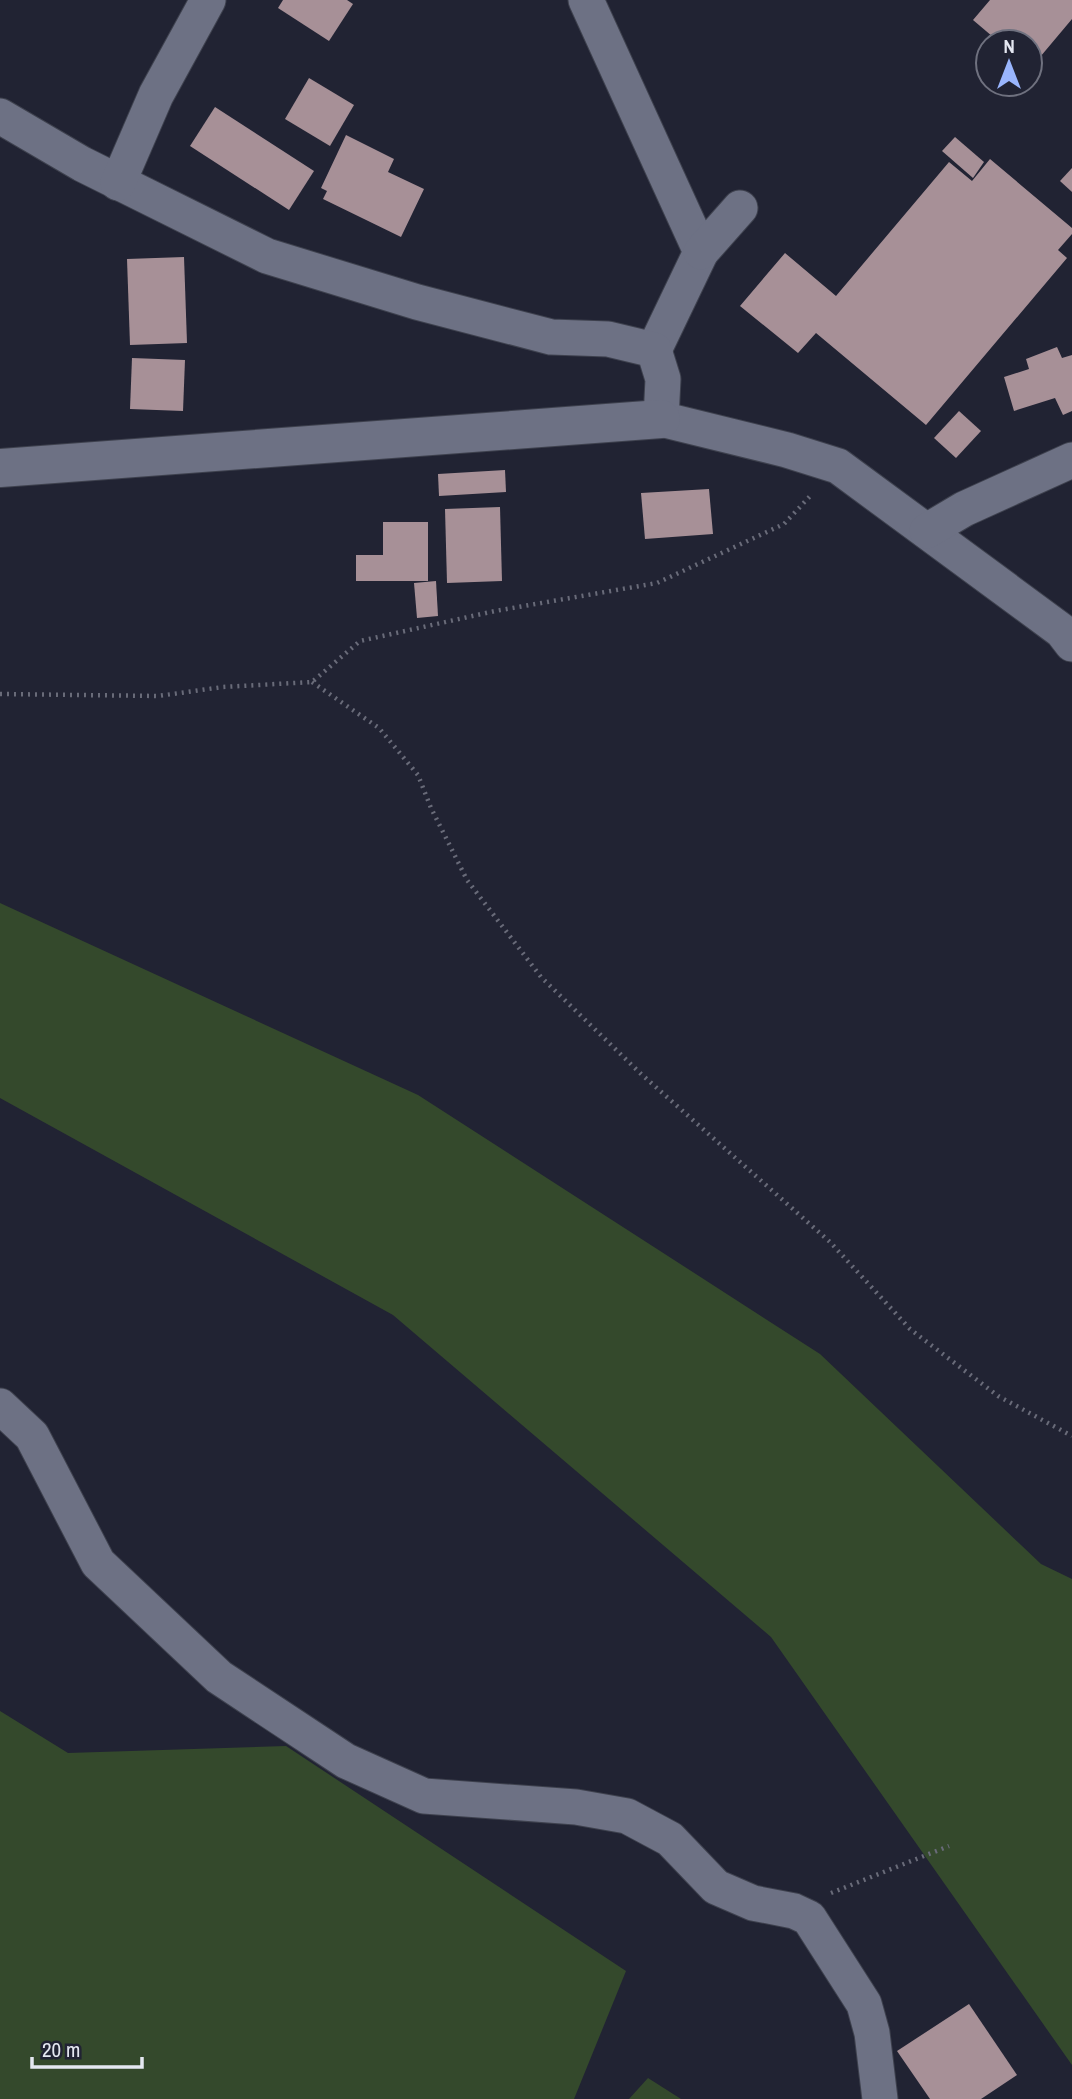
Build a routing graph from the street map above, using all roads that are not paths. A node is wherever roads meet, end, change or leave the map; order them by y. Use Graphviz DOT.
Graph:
graph roads {
  1 [pos="208,0"];
  2 [pos="586,0"];
  3 [pos="0,116"];
  4 [pos="118,183"];
  5 [pos="740,208"];
  6 [pos="701,252"];
  7 [pos="654,350"];
  8 [pos="661,419"];
  9 [pos="1072,460"];
  10 [pos="0,468"];
  11 [pos="926,531"];
  12 [pos="1072,644"];
  13 [pos="0,1406"];
  14 [pos="880,2099"];
  1 -- 4 [label="street"];
  2 -- 6 [label="street"];
  3 -- 4 [label="street"];
  4 -- 7 [label="street"];
  5 -- 6 [label="street"];
  6 -- 7 [label="street"];
  7 -- 8 [label="street"];
  8 -- 10 [label="street"];
  8 -- 11 [label="street"];
  9 -- 11 [label="street"];
  11 -- 12 [label="street"];
  13 -- 14 [label="street"];
}
